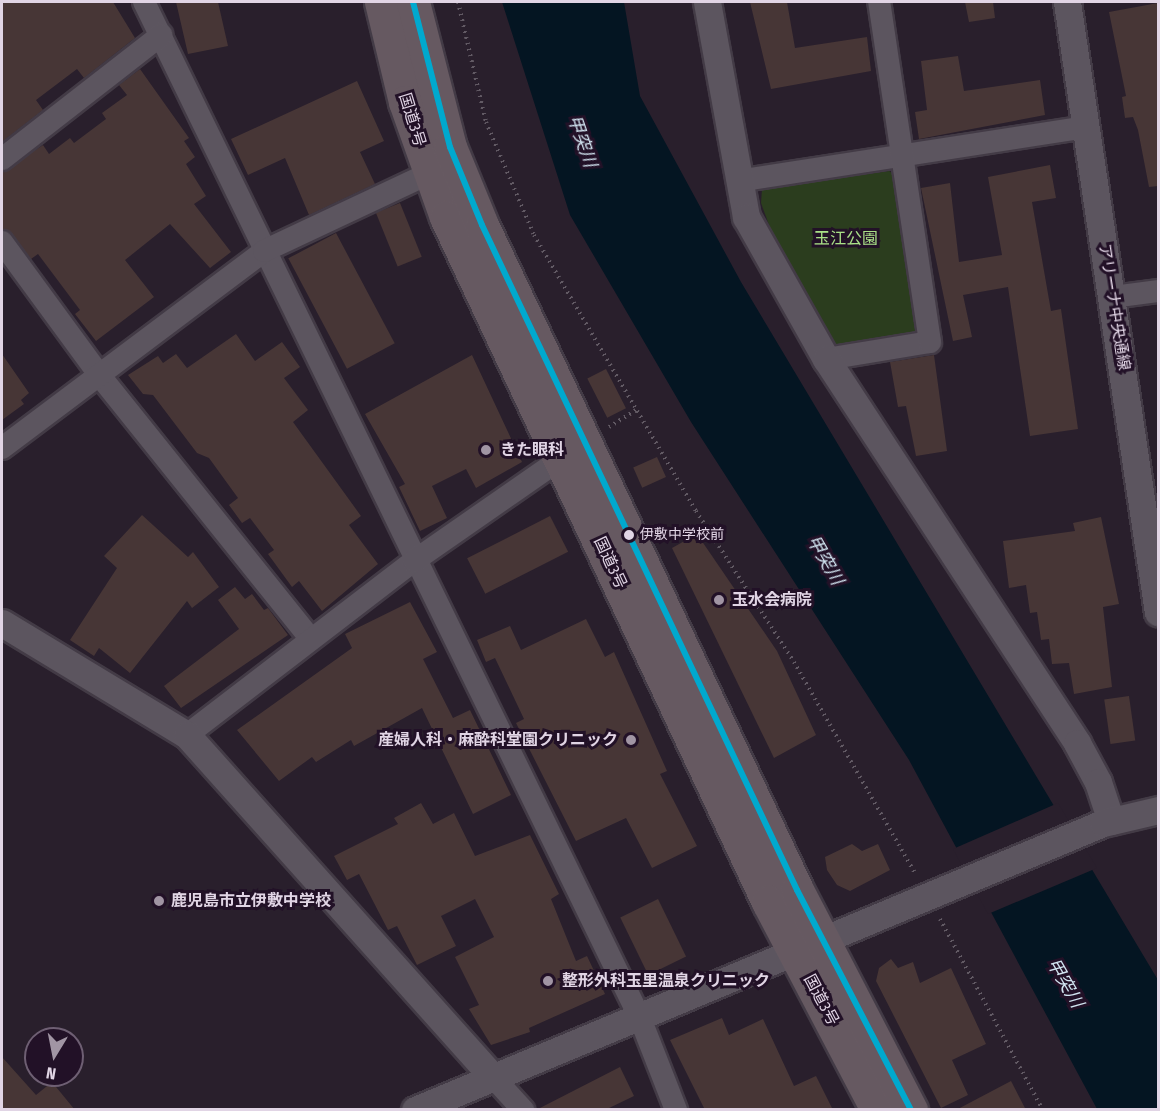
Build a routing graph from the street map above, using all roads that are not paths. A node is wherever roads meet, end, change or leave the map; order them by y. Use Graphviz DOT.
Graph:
graph roads {
  1 [pos="144,2"];
  2 [pos="381,2"];
  3 [pos="413,2"];
  4 [pos="707,2"];
  5 [pos="879,2"];
  6 [pos="1067,2"];
  7 [pos="161,35"];
  8 [pos="1086,127"];
  9 [pos="902,158"];
  10 [pos="2,159"];
  11 [pos="428,174"];
  12 [pos="738,181"];
  13 [pos="2,242"];
  14 [pos="264,251"];
  15 [pos="1158,291"];
  16 [pos="1113,297"];
  17 [pos="826,359"];
  18 [pos="100,376"];
  19 [pos="2,448"];
  20 [pos="572,450"];
  21 [pos="414,561"];
  22 [pos="1158,612"];
  23 [pos="2,624"];
  24 [pos="310,639"];
  25 [pos="187,735"];
  26 [pos="1158,810"];
  27 [pos="1107,822"];
  28 [pos="810,946"];
  29 [pos="640,1018"];
  30 [pos="493,1077"];
  31 [pos="415,1110"];
  32 [pos="523,1110"];
  33 [pos="676,1110"];
  34 [pos="877,1110"];
  35 [pos="911,1110"];
  1 -- 7 [label="street"];
  2 -- 11 [label="highway, 国道3号"];
  3 -- 20 [label="highway, 国道3号"];
  4 -- 12 [label="street"];
  5 -- 9 [label="street"];
  6 -- 8 [label="street, アリーナ中央通線"];
  7 -- 10 [label="street"];
  7 -- 14 [label="street"];
  8 -- 9 [label="street"];
  8 -- 16 [label="street, アリーナ中央通線"];
  9 -- 12 [label="street"];
  9 -- 17 [label="street"];
  11 -- 14 [label="street"];
  11 -- 20 [label="highway, 国道3号"];
  12 -- 17 [label="street"];
  13 -- 18 [label="street"];
  14 -- 18 [label="street"];
  14 -- 21 [label="street"];
  15 -- 16 [label="street"];
  16 -- 22 [label="street, アリーナ中央通線"];
  17 -- 27 [label="street"];
  18 -- 19 [label="street"];
  18 -- 24 [label="street"];
  20 -- 21 [label="street"];
  20 -- 28 [label="highway, 国道3号"];
  21 -- 24 [label="street"];
  21 -- 29 [label="street"];
  23 -- 25 [label="street"];
  24 -- 25 [label="street"];
  25 -- 30 [label="street"];
  26 -- 27 [label="street"];
  27 -- 28 [label="street"];
  28 -- 29 [label="street"];
  28 -- 34 [label="highway, 国道3号"];
  28 -- 35 [label="highway, 国道3号"];
  29 -- 30 [label="street"];
  29 -- 33 [label="street"];
  30 -- 31 [label="street"];
  30 -- 32 [label="street"];
}
